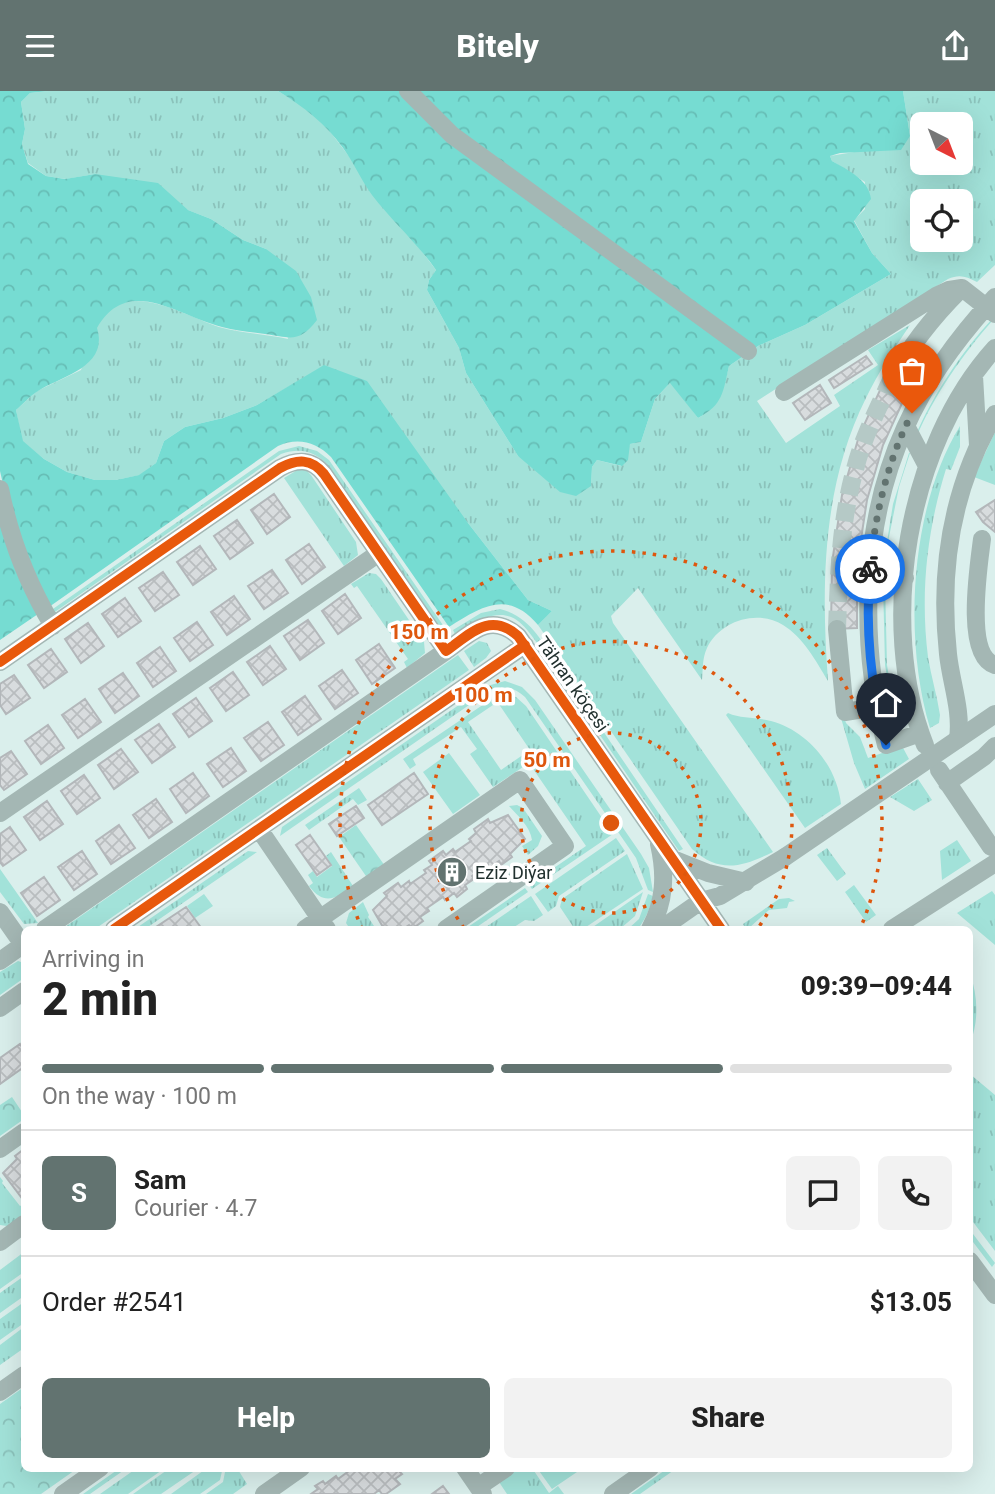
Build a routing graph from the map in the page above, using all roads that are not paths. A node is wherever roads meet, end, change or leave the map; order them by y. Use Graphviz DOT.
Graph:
graph roads {
  1 [pos="408,91"];
  2 [pos="962,288"];
  3 [pos="992,306"];
  4 [pos="995,348"];
  5 [pos="748,351"];
  6 [pos="974,376"];
  7 [pos="891,380"];
  8 [pos="784,392"];
  9 [pos="995,414"];
  10 [pos="906,426"];
  11 [pos="978,446"];
  12 [pos="927,466"];
  13 [pos="0,489"];
  14 [pos="982,538"];
  15 [pos="379,553"];
  16 [pos="870,575"];
  17 [pos="905,578"];
  18 [pos="53,626"];
  19 [pos="837,629"];
  20 [pos="525,645"];
  21 [pos="446,651"];
  22 [pos="0,662"];
  23 [pos="995,665"];
  24 [pos="876,707"];
  25 [pos="995,714"];
  26 [pos="958,739"];
  27 [pos="995,746"];
  28 [pos="0,813"];
  29 [pos="259,829"];
  30 [pos="657,837"];
  31 [pos="991,842"];
  32 [pos="673,859"];
  33 [pos="746,881"];
  34 [pos="702,901"];
  35 [pos="0,912"];
  36 [pos="324,924"];
  37 [pos="50,926"];
  38 [pos="118,926"];
  39 [pos="450,926"];
  40 [pos="652,926"];
  41 [pos="665,926"];
  42 [pos="719,926"];
  43 [pos="895,926"];
  44 [pos="21,941"];
  45 [pos="21,947"];
  46 [pos="0,961"];
  47 [pos="21,993"];
  48 [pos="0,1008"];
  49 [pos="21,1134"];
  50 [pos="0,1149"];
  51 [pos="21,1226"];
  52 [pos="0,1241"];
  53 [pos="973,1265"];
  54 [pos="995,1295"];
  55 [pos="21,1377"];
  56 [pos="0,1392"];
  57 [pos="94,1472"];
  58 [pos="295,1472"];
  59 [pos="468,1472"];
  60 [pos="502,1472"];
  61 [pos="644,1472"];
  62 [pos="481,1491"];
  63 [pos="63,1494"];
  64 [pos="264,1494"];
  65 [pos="612,1494"];
  1 -- 5 [label="street"];
  2 -- 3 [label="street"];
  2 -- 7 [label="street"];
  2 -- 8 [label="street"];
  3 -- 10 [label="street"];
  4 -- 6 [label="street"];
  6 -- 11 [label="street"];
  6 -- 12 [label="street"];
  9 -- 11 [label="street"];
  10 -- 12 [label="street"];
  10 -- 16 [label="street"];
  11 -- 26 [label="street"];
  12 -- 17 [label="street"];
  13 -- 18 [label="street"];
  14 -- 23 [label="street"];
  15 -- 18 [label="street"];
  15 -- 21 [label="street"];
  15 -- 28 [label="street"];
  16 -- 17 [label="street"];
  16 -- 24 [label="street"];
  17 -- 24 [label="street"];
  18 -- 22 [label="street"];
  19 -- 24 [label="street"];
  20 -- 21 [label="street, Tähran köçesi"];
  20 -- 29 [label="street"];
  20 -- 30 [label="street, Tähran köçesi"];
  21 -- 37 [label="street"];
  25 -- 26 [label="street, bridge"];
  26 -- 33 [label="street, bridge"];
  27 -- 31 [label="street"];
  29 -- 36 [label="street"];
  29 -- 38 [label="street"];
  30 -- 32 [label="street, Tähran köçesi"];
  30 -- 40 [label="street"];
  31 -- 43 [label="street"];
  32 -- 33 [label="street"];
  32 -- 34 [label="street, Tähran köçesi"];
  33 -- 34 [label="street"];
  34 -- 41 [label="street"];
  34 -- 42 [label="street, Tähran köçesi"];
  35 -- 44 [label="street"];
  36 -- 39 [label="street"];
  45 -- 46 [label="street"];
  47 -- 48 [label="street"];
  49 -- 50 [label="street"];
  51 -- 52 [label="street"];
  53 -- 54 [label="street"];
  55 -- 56 [label="street"];
  57 -- 63 [label="street"];
  58 -- 64 [label="street"];
  59 -- 62 [label="street"];
  60 -- 62 [label="street"];
  61 -- 65 [label="street"];
}
